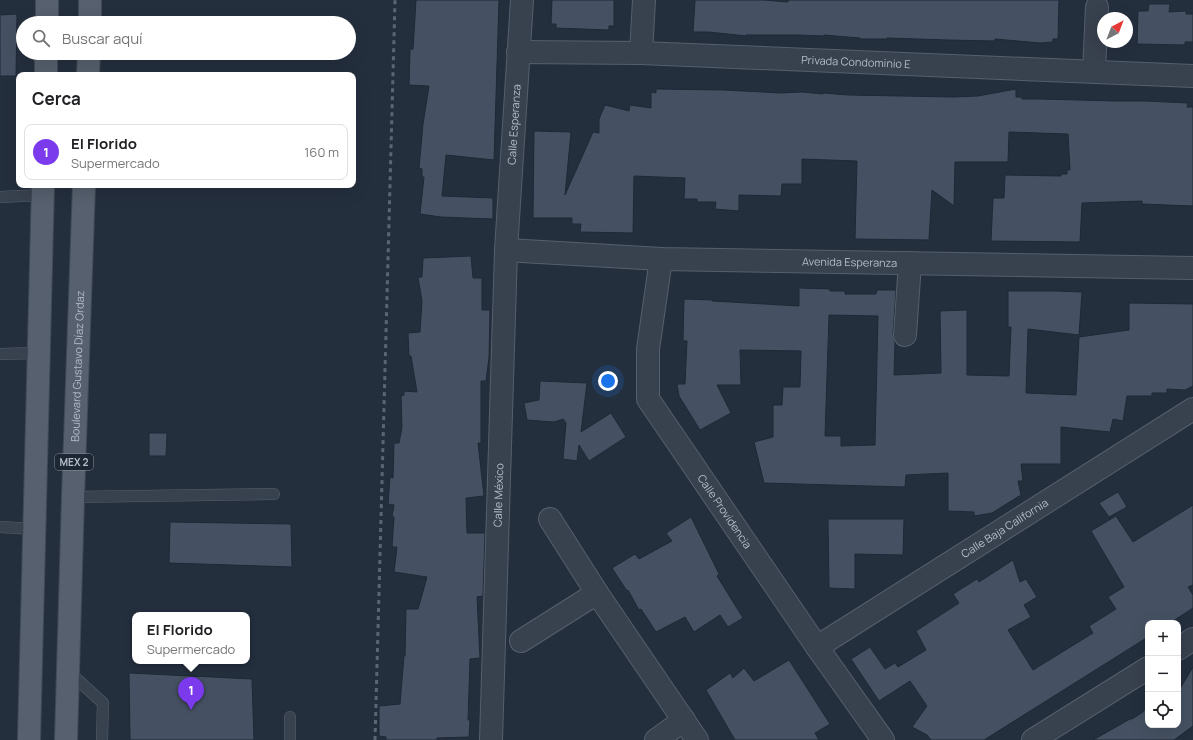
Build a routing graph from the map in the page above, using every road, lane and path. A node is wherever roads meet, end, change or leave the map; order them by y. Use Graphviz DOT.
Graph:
graph roads {
  1 [pos="47,0"];
  2 [pos="90,0"];
  3 [pos="522,0"];
  4 [pos="644,0"];
  5 [pos="1097,7"];
  6 [pos="47,16"];
  7 [pos="90,16"];
  8 [pos="518,52"];
  9 [pos="641,53"];
  10 [pos="46,60"];
  11 [pos="89,60"];
  12 [pos="1094,71"];
  13 [pos="46,72"];
  14 [pos="88,72"];
  15 [pos="1193,76"];
  16 [pos="84,188"];
  17 [pos="43,190"];
  18 [pos="0,197"];
  19 [pos="506,250"];
  20 [pos="661,259"];
  21 [pos="910,263"];
  22 [pos="1193,268"];
  23 [pos="905,335"];
  24 [pos="38,353"];
  25 [pos="0,354"];
  26 [pos="1193,409"];
  27 [pos="274,494"];
  28 [pos="73,497"];
  29 [pos="550,519"];
  30 [pos="0,527"];
  31 [pos="34,529"];
  32 [pos="597,593"];
  33 [pos="1193,639"];
  34 [pos="521,641"];
  35 [pos="817,647"];
  36 [pos="1181,647"];
  37 [pos="68,670"];
  38 [pos="1145,670"];
  39 [pos="290,718"];
  40 [pos="684,720"];
  41 [pos="29,740"];
  42 [pos="66,740"];
  43 [pos="102,740"];
  44 [pos="290,740"];
  45 [pos="491,740"];
  46 [pos="656,740"];
  47 [pos="697,740"];
  48 [pos="883,740"];
  49 [pos="1033,740"];
  1 -- 6 [label="main road"];
  2 -- 7 [label="main road"];
  3 -- 8 [label="street, Calle Esperanza"];
  4 -- 9 [label="street"];
  5 -- 12 [label="street"];
  8 -- 9 [label="street, Privada Condominio E"];
  8 -- 19 [label="street, Calle Esperanza"];
  9 -- 12 [label="street, Privada Condominio E"];
  10 -- 13 [label="main road"];
  11 -- 14 [label="main road"];
  12 -- 15 [label="street, Privada Condominio E"];
  16 -- 28 [label="main road, Boulevard Gustavo Díaz Ordaz / MEX 2"];
  17 -- 18 [label="lane"];
  17 -- 24 [label="main road"];
  19 -- 20 [label="street, Avenida Esperanza"];
  19 -- 45 [label="street, Calle México"];
  20 -- 21 [label="street, Avenida Esperanza"];
  20 -- 35 [label="street, Calle Providencia"];
  21 -- 22 [label="street, Avenida Esperanza"];
  21 -- 23 [label="street"];
  24 -- 25 [label="lane"];
  24 -- 31 [label="main road"];
  26 -- 35 [label="street, Calle Baja California"];
  27 -- 28 [label="lane"];
  28 -- 37 [label="main road, Boulevard Gustavo Díaz Ordaz / MEX 2"];
  29 -- 32 [label="street"];
  30 -- 31 [label="lane"];
  31 -- 41 [label="main road"];
  32 -- 34 [label="street"];
  32 -- 40 [label="street"];
  33 -- 36 [label="street"];
  35 -- 48 [label="street, Calle Providencia"];
  37 -- 42 [label="main road, Boulevard Gustavo Díaz Ordaz / MEX 2"];
  37 -- 43 [label="lane"];
  38 -- 49 [label="street"];
  39 -- 44 [label="lane"];
  40 -- 46 [label="street"];
  40 -- 47 [label="street"];
}
